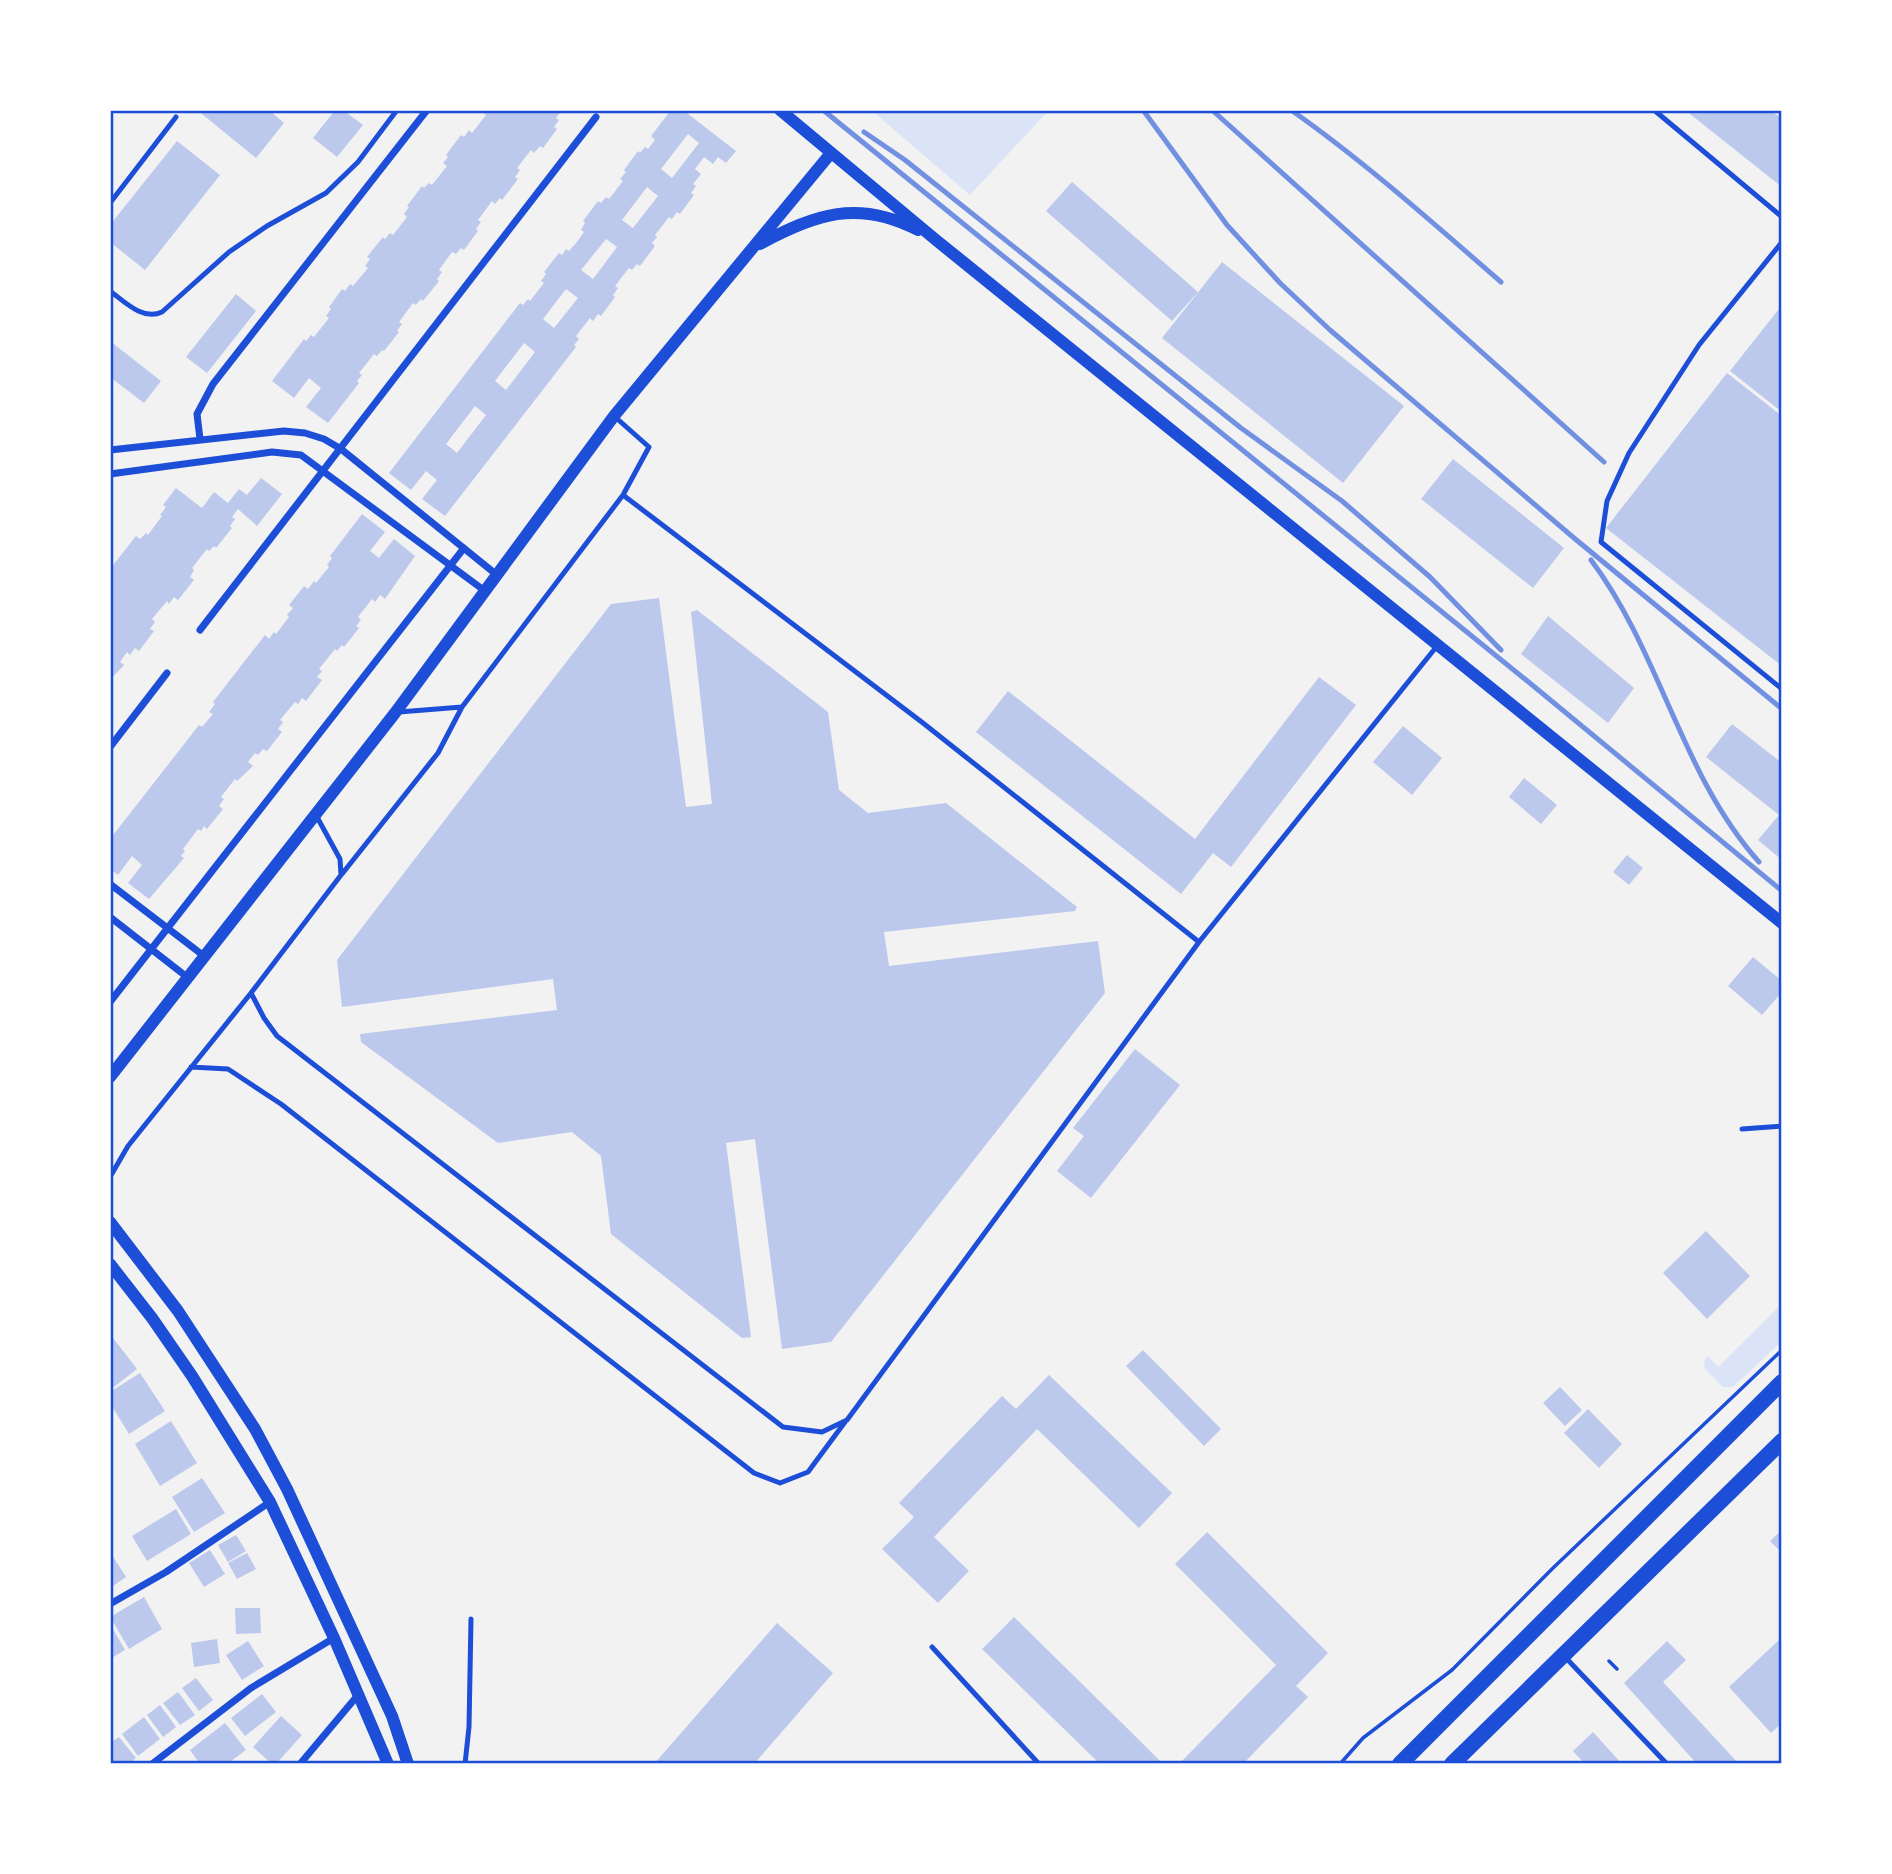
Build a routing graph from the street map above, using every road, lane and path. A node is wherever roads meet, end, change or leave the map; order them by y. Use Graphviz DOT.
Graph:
graph roads {
  1 [pos="397,110"];
  2 [pos="428,110"];
  3 [pos="780,110"];
  4 [pos="1654,110"];
  5 [pos="176,117"];
  6 [pos="596,117"];
  7 [pos="831,153"];
  8 [pos="110,203"];
  9 [pos="1782,218"];
  10 [pos="936,240"];
  11 [pos="1782,242"];
  12 [pos="754,248"];
  13 [pos="110,291"];
  14 [pos="614,416"];
  15 [pos="200,439"];
  16 [pos="341,449"];
  17 [pos="110,450"];
  18 [pos="324,471"];
  19 [pos="110,474"];
  20 [pos="624,495"];
  21 [pos="464,548"];
  22 [pos="451,565"];
  23 [pos="497,575"];
  24 [pos="485,591"];
  25 [pos="200,630"];
  26 [pos="1438,643"];
  27 [pos="167,673"];
  28 [pos="1782,689"];
  29 [pos="462,707"];
  30 [pos="395,713"];
  31 [pos="110,747"];
  32 [pos="315,813"];
  33 [pos="341,875"];
  34 [pos="110,884"];
  35 [pos="110,917"];
  36 [pos="1782,923"];
  37 [pos="167,928"];
  38 [pos="1199,943"];
  39 [pos="151,949"];
  40 [pos="204,956"];
  41 [pos="187,977"];
  42 [pos="251,993"];
  43 [pos="110,1002"];
  44 [pos="191,1067"];
  45 [pos="110,1077"];
  46 [pos="1782,1126"];
  47 [pos="1742,1129"];
  48 [pos="110,1177"];
  49 [pos="110,1223"];
  50 [pos="110,1264"];
  51 [pos="1782,1350"];
  52 [pos="1782,1382"];
  53 [pos="847,1420"];
  54 [pos="1782,1441"];
  55 [pos="270,1502"];
  56 [pos="1553,1568"];
  57 [pos="1562,1574"];
  58 [pos="110,1604"];
  59 [pos="471,1619"];
  60 [pos="334,1638"];
  61 [pos="932,1647"];
  62 [pos="1563,1655"];
  63 [pos="1609,1661"];
  64 [pos="1617,1669"];
  65 [pos="359,1694"];
  66 [pos="152,1764"];
  67 [pos="300,1764"];
  68 [pos="388,1764"];
  69 [pos="408,1764"];
  70 [pos="464,1764"];
  71 [pos="1039,1764"];
  72 [pos="1340,1764"];
  73 [pos="1401,1764"];
  74 [pos="1452,1764"];
  75 [pos="1667,1764"];
  1 -- 13 [label="lane"];
  2 -- 15 [label="street"];
  3 -- 7 [label="street"];
  4 -- 9 [label="lane"];
  5 -- 8 [label="lane"];
  6 -- 16 [label="street"];
  7 -- 10 [label="street"];
  7 -- 12 [label="street"];
  10 -- 12 [label="street"];
  10 -- 26 [label="street"];
  11 -- 28 [label="lane"];
  12 -- 14 [label="street"];
  14 -- 20 [label="lane"];
  14 -- 23 [label="street"];
  15 -- 16 [label="street"];
  15 -- 17 [label="street"];
  16 -- 18 [label="street"];
  16 -- 21 [label="street"];
  18 -- 19 [label="street"];
  18 -- 22 [label="street"];
  18 -- 25 [label="street"];
  20 -- 29 [label="lane"];
  20 -- 38 [label="lane"];
  21 -- 22 [label="street"];
  21 -- 23 [label="street"];
  22 -- 24 [label="street"];
  22 -- 37 [label="street"];
  23 -- 24 [label="street"];
  24 -- 30 [label="street"];
  26 -- 36 [label="street"];
  26 -- 38 [label="lane"];
  27 -- 31 [label="street"];
  29 -- 30 [label="lane"];
  29 -- 33 [label="lane"];
  30 -- 32 [label="street"];
  32 -- 33 [label="lane"];
  32 -- 40 [label="street"];
  33 -- 42 [label="lane"];
  34 -- 37 [label="street"];
  35 -- 39 [label="street"];
  37 -- 39 [label="street"];
  37 -- 40 [label="street"];
  38 -- 53 [label="lane"];
  39 -- 41 [label="street"];
  39 -- 43 [label="street"];
  40 -- 41 [label="street"];
  41 -- 45 [label="street"];
  42 -- 44 [label="lane"];
  42 -- 53 [label="lane"];
  44 -- 48 [label="lane"];
  44 -- 53 [label="lane"];
  46 -- 47 [label="lane"];
  49 -- 69 [label="street"];
  50 -- 55 [label="street"];
  51 -- 56 [label="path"];
  52 -- 73 [label="main road"];
  54 -- 62 [label="main road"];
  55 -- 58 [label="street"];
  55 -- 60 [label="street"];
  56 -- 57 [label="path"];
  56 -- 72 [label="path"];
  59 -- 70 [label="lane"];
  60 -- 65 [label="street"];
  60 -- 66 [label="street"];
  61 -- 71 [label="lane"];
  62 -- 74 [label="main road"];
  62 -- 75 [label="lane"];
  63 -- 64 [label="path"];
  65 -- 67 [label="street"];
  65 -- 68 [label="street"];
}
